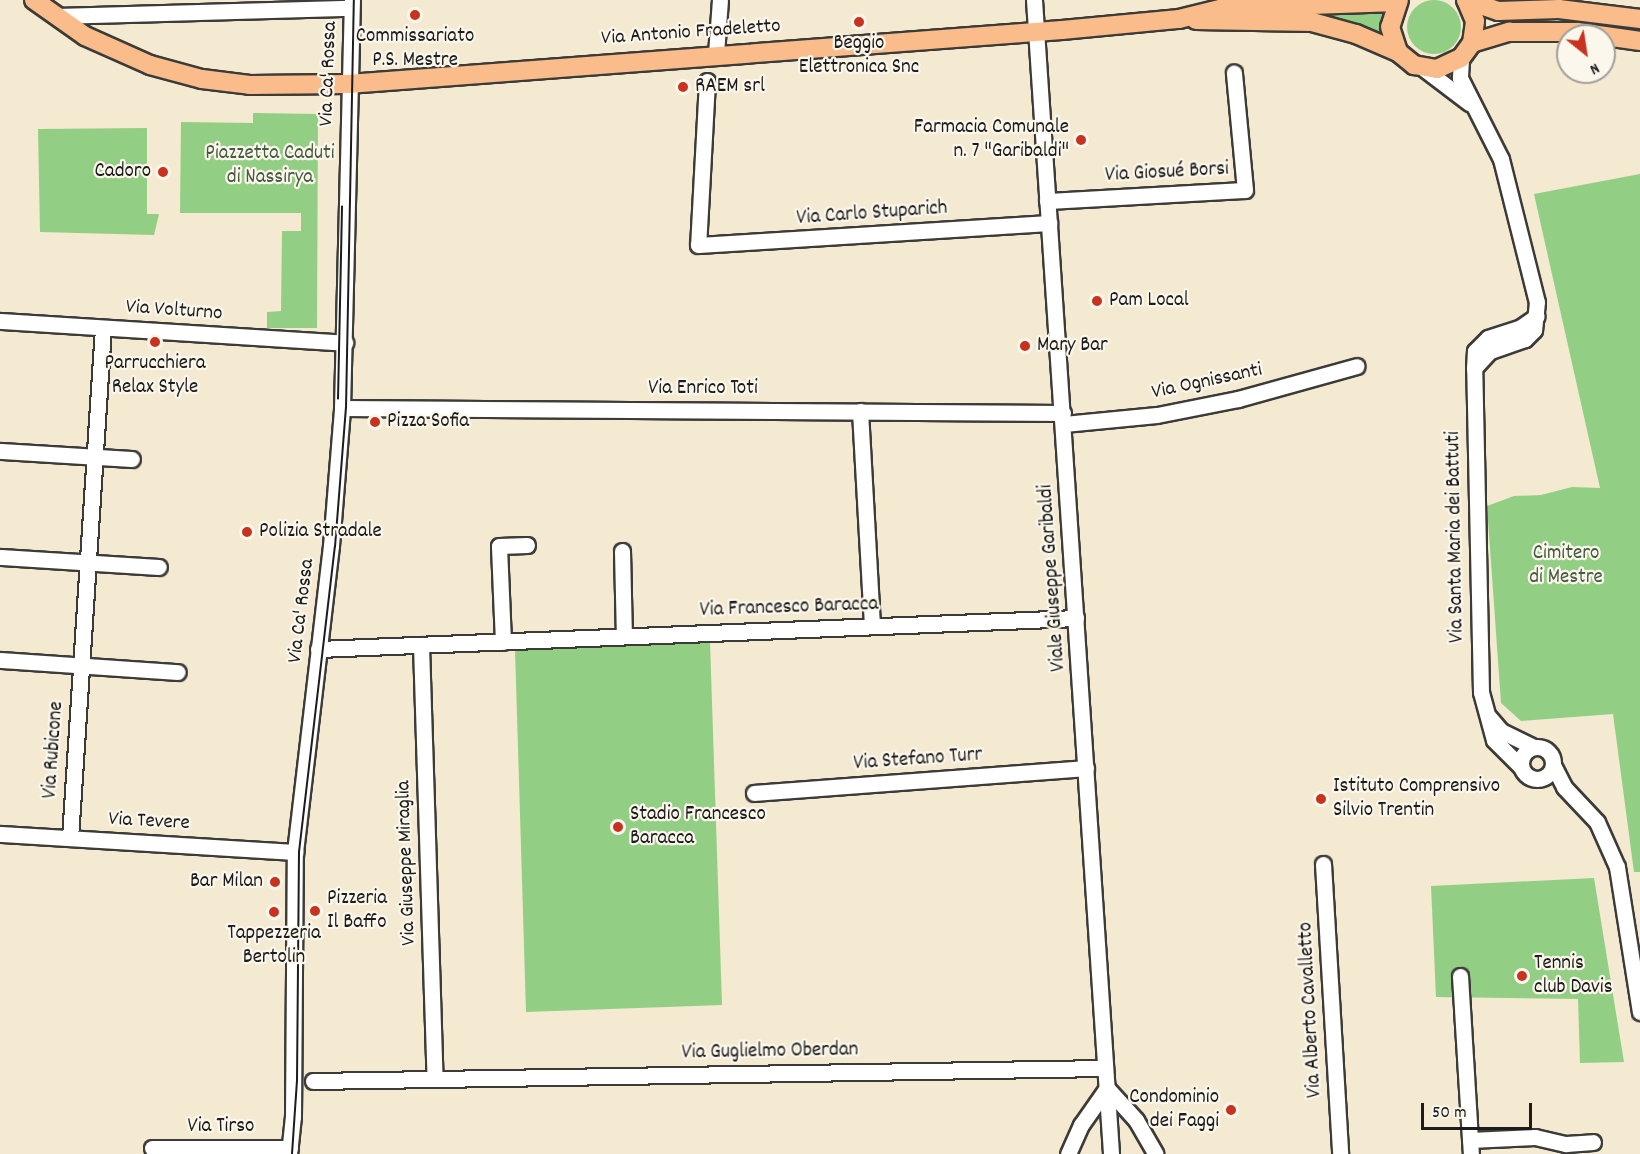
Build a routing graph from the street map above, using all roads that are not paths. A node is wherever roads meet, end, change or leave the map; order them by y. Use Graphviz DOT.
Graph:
graph roads {
  1 [pos="34,0"];
  2 [pos="720,0"];
  3 [pos="1034,0"];
  4 [pos="1466,0"];
  5 [pos="1398,1"];
  6 [pos="352,4"];
  7 [pos="57,16"];
  8 [pos="1638,17"];
  9 [pos="1179,19"];
  10 [pos="1037,31"];
  11 [pos="1636,42"];
  12 [pos="1467,51"];
  13 [pos="1398,52"];
  14 [pos="716,54"];
  15 [pos="1423,68"];
  16 [pos="1234,73"];
  17 [pos="708,81"];
  18 [pos="348,84"];
  19 [pos="1471,105"];
  20 [pos="1047,201"];
  21 [pos="1049,223"];
  22 [pos="0,321"];
  23 [pos="103,328"];
  24 [pos="345,343"];
  25 [pos="1357,366"];
  26 [pos="342,408"];
  27 [pos="860,411"];
  28 [pos="1064,418"];
  29 [pos="0,451"];
  30 [pos="94,456"];
  31 [pos="132,459"];
  32 [pos="527,545"];
  33 [pos="622,551"];
  34 [pos="0,557"];
  35 [pos="87,562"];
  36 [pos="159,567"];
  37 [pos="1076,618"];
  38 [pos="872,625"];
  39 [pos="624,636"];
  40 [pos="503,642"];
  41 [pos="421,645"];
  42 [pos="318,649"];
  43 [pos="0,660"];
  44 [pos="80,665"];
  45 [pos="178,672"];
  46 [pos="1482,704"];
  47 [pos="1534,747"];
  48 [pos="1553,765"];
  49 [pos="1521,767"];
  50 [pos="1086,768"];
  51 [pos="1538,779"];
  52 [pos="754,794"];
  53 [pos="1572,795"];
  54 [pos="0,834"];
  55 [pos="70,838"];
  56 [pos="295,852"];
  57 [pos="1323,864"];
  58 [pos="1460,976"];
  59 [pos="1640,1011"];
  60 [pos="1105,1068"];
  61 [pos="435,1079"];
  62 [pos="313,1081"];
  63 [pos="1107,1088"];
  64 [pos="1593,1143"];
  65 [pos="1471,1147"];
  66 [pos="152,1148"];
  67 [pos="289,1151"];
  68 [pos="1068,1154"];
  69 [pos="1111,1154"];
  70 [pos="1156,1154"];
  71 [pos="1340,1154"];
  1 -- 7 [label="main road, Via Antonio Fradeletto"];
  2 -- 14 [label="street"];
  3 -- 10 [label="street, Viale Giuseppe Garibaldi"];
  4 -- 8 [label="main road"];
  4 -- 12 [label="main road"];
  5 -- 9 [label="main road"];
  5 -- 13 [label="main road"];
  6 -- 7 [label="street"];
  6 -- 18 [label="street, Via Ca' Rossa"];
  7 -- 18 [label="main road, Via Antonio Fradeletto"];
  9 -- 10 [label="main road, Via Antonio Fradeletto"];
  9 -- 13 [label="main road"];
  10 -- 14 [label="main road, Via Antonio Fradeletto"];
  10 -- 20 [label="street, Viale Giuseppe Garibaldi"];
  11 -- 12 [label="main road"];
  12 -- 15 [label="main road"];
  12 -- 19 [label="street"];
  13 -- 15 [label="main road"];
  14 -- 18 [label="main road, Via Antonio Fradeletto"];
  15 -- 19 [label="street"];
  16 -- 20 [label="street, Via Giosué Borsi"];
  17 -- 21 [label="street, Via Carlo Stuparich"];
  18 -- 24 [label="street, Via Ca' Rossa"];
  19 -- 46 [label="street, Via Santa Maria dei Battuti"];
  20 -- 21 [label="street, Viale Giuseppe Garibaldi"];
  21 -- 28 [label="street, Viale Giuseppe Garibaldi"];
  22 -- 23 [label="street, Via Volturno"];
  23 -- 24 [label="street, Via Volturno"];
  23 -- 30 [label="street, Via Rubicone"];
  24 -- 26 [label="street, Via Ca' Rossa"];
  25 -- 28 [label="street, Via Ognissanti"];
  26 -- 27 [label="street, Via Enrico Toti"];
  26 -- 42 [label="street, Via Ca' Rossa"];
  27 -- 28 [label="street, Via Enrico Toti"];
  27 -- 38 [label="street"];
  28 -- 37 [label="street, Viale Giuseppe Garibaldi"];
  29 -- 30 [label="street"];
  30 -- 31 [label="street"];
  30 -- 35 [label="street, Via Rubicone"];
  32 -- 40 [label="street"];
  33 -- 39 [label="street"];
  34 -- 35 [label="street"];
  35 -- 36 [label="street"];
  35 -- 44 [label="street, Via Rubicone"];
  37 -- 38 [label="street, Via Francesco Baracca"];
  37 -- 50 [label="street, Viale Giuseppe Garibaldi"];
  38 -- 39 [label="street, Via Francesco Baracca"];
  39 -- 40 [label="street, Via Francesco Baracca"];
  40 -- 41 [label="street, Via Francesco Baracca"];
  41 -- 42 [label="street, Via Francesco Baracca"];
  41 -- 61 [label="street, Via Giuseppe Miraglia"];
  42 -- 56 [label="street, Via Ca' Rossa"];
  43 -- 44 [label="street"];
  44 -- 45 [label="street"];
  44 -- 55 [label="street, Via Rubicone"];
  46 -- 47 [label="street"];
  46 -- 49 [label="street, Via Santa Maria dei Battuti"];
  47 -- 48 [label="street"];
  47 -- 49 [label="street"];
  48 -- 51 [label="street"];
  48 -- 53 [label="street"];
  49 -- 51 [label="street"];
  50 -- 52 [label="street, Via Stefano Turr"];
  50 -- 60 [label="street, Viale Giuseppe Garibaldi"];
  51 -- 53 [label="street"];
  53 -- 59 [label="street"];
  54 -- 55 [label="street, Via Tevere"];
  55 -- 56 [label="street, Via Tevere"];
  56 -- 67 [label="street, Via Ca' Rossa"];
  57 -- 71 [label="street, Via Alberto Cavalletto"];
  58 -- 65 [label="street"];
  60 -- 61 [label="street, Via Guglielmo Oberdan"];
  60 -- 63 [label="street, Viale Giuseppe Garibaldi"];
  61 -- 62 [label="street, Via Guglielmo Oberdan"];
  63 -- 68 [label="street"];
  63 -- 69 [label="street, Viale Giuseppe Garibaldi"];
  63 -- 70 [label="street"];
  64 -- 65 [label="street"];
  66 -- 67 [label="street, Via Tirso"];
}
